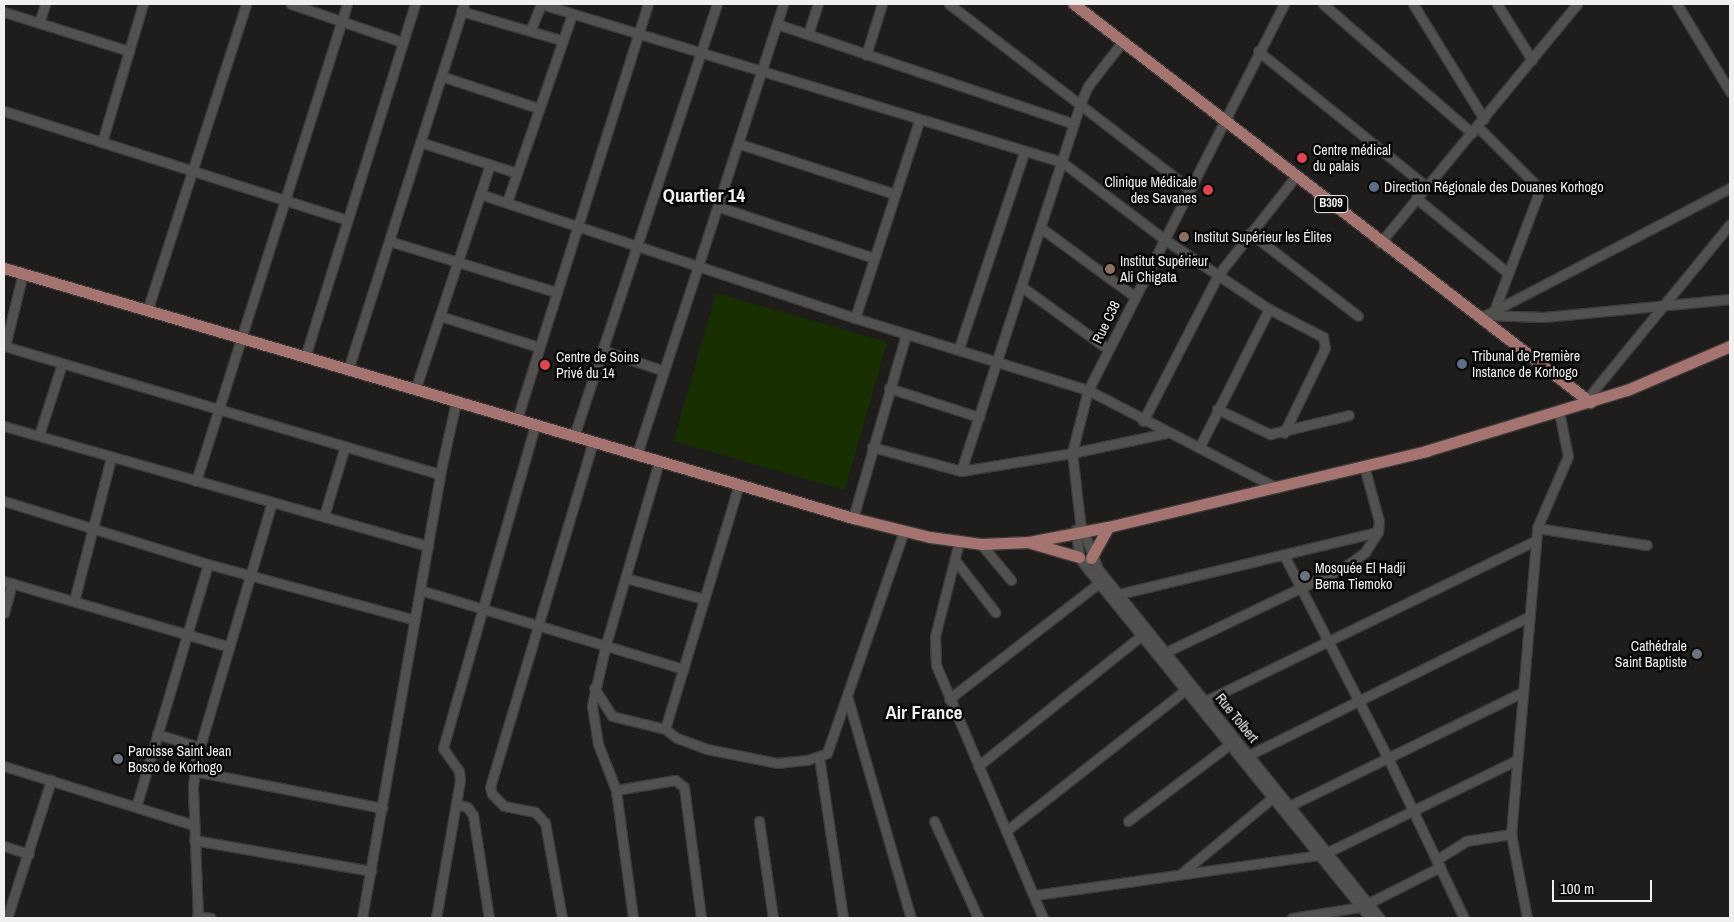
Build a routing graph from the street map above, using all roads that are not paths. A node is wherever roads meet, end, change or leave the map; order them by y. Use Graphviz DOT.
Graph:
graph roads {
  1 [pos="45,4"];
  2 [pos="143,4"];
  3 [pos="246,4"];
  4 [pos="290,4"];
  5 [pos="347,4"];
  6 [pos="415,4"];
  7 [pos="541,4"];
  8 [pos="648,4"];
  9 [pos="717,4"];
  10 [pos="783,4"];
  11 [pos="818,4"];
  12 [pos="882,4"];
  13 [pos="949,4"];
  14 [pos="1074,4"];
  15 [pos="1284,4"];
  16 [pos="1323,4"];
  17 [pos="1413,4"];
  18 [pos="1497,4"];
  19 [pos="1578,4"];
  20 [pos="1677,4"];
  21 [pos="462,7"];
  22 [pos="4,12"];
  23 [pos="572,14"];
  24 [pos="342,22"];
  25 [pos="39,23"];
  26 [pos="777,24"];
  27 [pos="531,30"];
  28 [pos="808,34"];
  29 [pos="638,36"];
  30 [pos="561,40"];
  31 [pos="1123,41"];
  32 [pos="402,42"];
  33 [pos="129,51"];
  34 [pos="1258,51"];
  35 [pos="700,54"];
  36 [pos="866,55"];
  37 [pos="1532,60"];
  38 [pos="763,74"];
  39 [pos="441,76"];
  40 [pos="1730,92"];
  41 [pos="1080,104"];
  42 [pos="538,108"];
  43 [pos="4,111"];
  44 [pos="1484,119"];
  45 [pos="919,121"];
  46 [pos="1224,121"];
  47 [pos="1074,124"];
  48 [pos="1475,130"];
  49 [pos="102,142"];
  50 [pos="420,142"];
  51 [pos="740,144"];
  52 [pos="1024,153"];
  53 [pos="1062,162"];
  54 [pos="490,165"];
  55 [pos="192,170"];
  56 [pos="517,173"];
  57 [pos="1296,176"];
  58 [pos="1427,187"];
  59 [pos="1730,188"];
  60 [pos="1190,189"];
  61 [pos="480,194"];
  62 [pos="896,194"];
  63 [pos="1416,198"];
  64 [pos="285,200"];
  65 [pos="507,202"];
  66 [pos="719,208"];
  67 [pos="347,220"];
  68 [pos="1730,224"];
  69 [pos="577,227"];
  70 [pos="1041,228"];
  71 [pos="1250,233"];
  72 [pos="1164,239"];
  73 [pos="389,241"];
  74 [pos="1380,243"];
  75 [pos="637,245"];
  76 [pos="874,258"];
  77 [pos="458,262"];
  78 [pos="700,267"];
  79 [pos="4,268"];
  80 [pos="23,273"];
  81 [pos="1508,273"];
  82 [pos="1218,275"];
  83 [pos="1022,287"];
  84 [pos="556,292"];
  85 [pos="1134,296"];
  86 [pos="1730,299"];
  87 [pos="1664,305"];
  88 [pos="1495,308"];
  89 [pos="1269,309"];
  90 [pos="148,311"];
  91 [pos="440,316"];
  92 [pos="1358,316"];
  93 [pos="1483,316"];
  94 [pos="855,318"];
  95 [pos="906,334"];
  96 [pos="240,338"];
  97 [pos="4,346"];
  98 [pos="1730,346"];
  99 [pos="539,347"];
  100 [pos="958,348"];
  101 [pos="1108,349"];
  102 [pos="602,350"];
  103 [pos="305,357"];
  104 [pos="998,360"];
  105 [pos="62,364"];
  106 [pos="348,370"];
  107 [pos="664,371"];
  108 [pos="889,388"];
  109 [pos="416,390"];
  110 [pos="1088,390"];
  111 [pos="1588,401"];
  112 [pos="456,402"];
  113 [pos="1217,409"];
  114 [pos="217,411"];
  115 [pos="1559,412"];
  116 [pos="1349,415"];
  117 [pos="979,417"];
  118 [pos="516,419"];
  119 [pos="1143,421"];
  120 [pos="535,424"];
  121 [pos="4,426"];
  122 [pos="1284,433"];
  123 [pos="1166,434"];
  124 [pos="39,435"];
  125 [pos="574,436"];
  126 [pos="593,441"];
  127 [pos="345,446"];
  128 [pos="872,447"];
  129 [pos="1199,448"];
  130 [pos="1072,453"];
  131 [pos="637,454"];
  132 [pos="111,458"];
  133 [pos="660,461"];
  134 [pos="1364,466"];
  135 [pos="961,471"];
  136 [pos="440,474"];
  137 [pos="196,481"];
  138 [pos="739,484"];
  139 [pos="1278,488"];
  140 [pos="4,501"];
  141 [pos="272,502"];
  142 [pos="324,516"];
  143 [pos="853,518"];
  144 [pos="1108,527"];
  145 [pos="1080,528"];
  146 [pos="1537,528"];
  147 [pos="93,529"];
  148 [pos="904,531"];
  149 [pos="1378,532"];
  150 [pos="1536,540"];
  151 [pos="960,542"];
  152 [pos="1029,542"];
  153 [pos="981,544"];
  154 [pos="1647,545"];
  155 [pos="428,546"];
  156 [pos="1079,556"];
  157 [pos="1285,556"];
  158 [pos="1091,558"];
  159 [pos="955,560"];
  160 [pos="208,564"];
  161 [pos="251,575"];
  162 [pos="626,578"];
  163 [pos="1011,580"];
  164 [pos="8,582"];
  165 [pos="1098,583"];
  166 [pos="1301,587"];
  167 [pos="420,590"];
  168 [pos="1119,594"];
  169 [pos="704,599"];
  170 [pos="74,601"];
  171 [pos="482,607"];
  172 [pos="995,612"];
  173 [pos="4,613"];
  174 [pos="1530,616"];
  175 [pos="414,620"];
  176 [pos="540,623"];
  177 [pos="186,634"];
  178 [pos="1142,635"];
  179 [pos="1326,639"];
  180 [pos="606,644"];
  181 [pos="229,647"];
  182 [pos="1166,652"];
  183 [pos="683,669"];
  184 [pos="594,688"];
  185 [pos="1185,690"];
  186 [pos="1523,692"];
  187 [pos="848,699"];
  188 [pos="949,699"];
  189 [pos="1204,701"];
  190 [pos="1356,701"];
  191 [pos="665,729"];
  192 [pos="157,734"];
  193 [pos="1229,745"];
  194 [pos="199,747"];
  195 [pos="1249,755"];
  196 [pos="1388,756"];
  197 [pos="819,757"];
  198 [pos="1517,760"];
  199 [pos="4,766"];
  200 [pos="978,766"];
  201 [pos="194,771"];
  202 [pos="51,780"];
  203 [pos="616,790"];
  204 [pos="1272,798"];
  205 [pos="456,804"];
  206 [pos="136,806"];
  207 [pos="382,808"];
  208 [pos="1286,808"];
  209 [pos="1413,810"];
  210 [pos="759,821"];
  211 [pos="934,821"];
  212 [pos="1128,821"];
  213 [pos="193,825"];
  214 [pos="1006,831"];
  215 [pos="1511,834"];
  216 [pos="194,840"];
  217 [pos="4,846"];
  218 [pos="29,854"];
  219 [pos="1324,854"];
  220 [pos="1438,863"];
  221 [pos="370,871"];
  222 [pos="1181,874"];
  223 [pos="1035,894"];
  224 [pos="1365,905"];
  225 [pos="197,917"];
  226 [pos="7,918"];
  227 [pos="211,918"];
  228 [pos="362,918"];
  229 [pos="436,918"];
  230 [pos="489,918"];
  231 [pos="562,918"];
  232 [pos="633,918"];
  233 [pos="701,918"];
  234 [pos="774,918"];
  235 [pos="844,918"];
  236 [pos="911,918"];
  237 [pos="978,918"];
  238 [pos="1043,918"];
  239 [pos="1292,918"];
  240 [pos="1370,918"];
  241 [pos="1380,918"];
  242 [pos="1464,918"];
  243 [pos="1527,918"];
  1 -- 25 [label="street"];
  2 -- 33 [label="street"];
  3 -- 55 [label="street"];
  4 -- 24 [label="street"];
  5 -- 24 [label="street"];
  6 -- 32 [label="street"];
  7 -- 23 [label="street"];
  7 -- 27 [label="street"];
  8 -- 29 [label="street"];
  9 -- 35 [label="street"];
  10 -- 26 [label="street"];
  11 -- 28 [label="street"];
  12 -- 36 [label="street"];
  13 -- 41 [label="street"];
  14 -- 31 [label="main road, B309"];
  15 -- 34 [label="street, Rue C38"];
  16 -- 48 [label="street"];
  17 -- 44 [label="street"];
  18 -- 37 [label="street"];
  19 -- 37 [label="street"];
  20 -- 40 [label="street"];
  21 -- 27 [label="street"];
  21 -- 39 [label="street"];
  22 -- 25 [label="street"];
  23 -- 29 [label="street"];
  23 -- 30 [label="street"];
  24 -- 32 [label="street"];
  24 -- 64 [label="street"];
  25 -- 33 [label="street"];
  26 -- 28 [label="street"];
  26 -- 38 [label="street"];
  27 -- 30 [label="street"];
  28 -- 36 [label="street"];
  29 -- 35 [label="street"];
  29 -- 69 [label="street"];
  30 -- 42 [label="street"];
  31 -- 41 [label="street"];
  31 -- 46 [label="main road, B309"];
  32 -- 67 [label="street"];
  33 -- 49 [label="street"];
  34 -- 46 [label="street, Rue C38"];
  34 -- 58 [label="street"];
  35 -- 38 [label="street"];
  35 -- 75 [label="street"];
  36 -- 47 [label="street"];
  37 -- 44 [label="street"];
  38 -- 45 [label="street"];
  38 -- 51 [label="street"];
  39 -- 42 [label="street"];
  39 -- 50 [label="street"];
  41 -- 47 [label="street"];
  41 -- 60 [label="street"];
  42 -- 56 [label="street"];
  43 -- 49 [label="street"];
  44 -- 48 [label="street"];
  45 -- 52 [label="street"];
  45 -- 62 [label="street"];
  46 -- 57 [label="main road, B309"];
  46 -- 60 [label="street, Rue C38"];
  47 -- 53 [label="street"];
  48 -- 58 [label="street"];
  48 -- 81 [label="street"];
  49 -- 55 [label="street"];
  50 -- 54 [label="street"];
  50 -- 73 [label="street"];
  51 -- 62 [label="street"];
  51 -- 66 [label="street"];
  52 -- 53 [label="street"];
  52 -- 100 [label="street"];
  53 -- 70 [label="street"];
  53 -- 72 [label="street"];
  54 -- 56 [label="street"];
  54 -- 61 [label="street"];
  55 -- 64 [label="street"];
  55 -- 90 [label="street"];
  56 -- 65 [label="street"];
  57 -- 71 [label="street"];
  57 -- 74 [label="main road, B309"];
  58 -- 63 [label="street"];
  59 -- 88 [label="street"];
  60 -- 72 [label="street, Rue C38"];
  61 -- 65 [label="street"];
  61 -- 77 [label="street"];
  62 -- 76 [label="street"];
  63 -- 74 [label="street"];
  63 -- 81 [label="street"];
  64 -- 67 [label="street"];
  64 -- 96 [label="street"];
  65 -- 69 [label="street"];
  66 -- 76 [label="street"];
  66 -- 78 [label="street"];
  67 -- 103 [label="street"];
  68 -- 87 [label="street"];
  69 -- 75 [label="street"];
  69 -- 84 [label="street"];
  70 -- 83 [label="street"];
  70 -- 85 [label="street"];
  71 -- 82 [label="street"];
  71 -- 92 [label="street"];
  72 -- 82 [label="street"];
  72 -- 85 [label="street, Rue C38"];
  73 -- 77 [label="street"];
  73 -- 106 [label="street"];
  74 -- 93 [label="main road, B309"];
  75 -- 78 [label="street"];
  75 -- 102 [label="street"];
  76 -- 94 [label="street"];
  77 -- 84 [label="street"];
  77 -- 91 [label="street"];
  78 -- 94 [label="street"];
  78 -- 107 [label="street"];
  79 -- 80 [label="main road"];
  80 -- 90 [label="main road"];
  80 -- 97 [label="street"];
  81 -- 88 [label="street"];
  82 -- 89 [label="street"];
  82 -- 119 [label="street"];
  83 -- 101 [label="street"];
  83 -- 104 [label="street"];
  84 -- 99 [label="street"];
  85 -- 101 [label="street, Rue C38"];
  86 -- 87 [label="street"];
  87 -- 93 [label="street"];
  87 -- 111 [label="street"];
  88 -- 93 [label="street"];
  89 -- 113 [label="street"];
  89 -- 122 [label="street"];
  90 -- 96 [label="main road"];
  91 -- 99 [label="street"];
  91 -- 109 [label="street"];
  93 -- 111 [label="main road, B309"];
  94 -- 95 [label="street"];
  95 -- 100 [label="street"];
  95 -- 108 [label="street"];
  96 -- 103 [label="main road"];
  96 -- 114 [label="street"];
  97 -- 105 [label="street"];
  98 -- 111 [label="main road"];
  99 -- 118 [label="street"];
  100 -- 104 [label="street"];
  101 -- 110 [label="street, Rue C38"];
  102 -- 107 [label="street"];
  102 -- 125 [label="street"];
  103 -- 106 [label="main road"];
  104 -- 110 [label="street"];
  104 -- 117 [label="street"];
  105 -- 114 [label="street"];
  105 -- 124 [label="street"];
  106 -- 109 [label="main road"];
  107 -- 131 [label="street"];
  108 -- 117 [label="street"];
  108 -- 128 [label="street"];
  109 -- 112 [label="main road"];
  110 -- 119 [label="street"];
  110 -- 130 [label="street, Rue C38"];
  111 -- 115 [label="main road"];
  112 -- 118 [label="main road"];
  112 -- 136 [label="street"];
  113 -- 122 [label="street"];
  113 -- 129 [label="street"];
  114 -- 127 [label="street"];
  114 -- 137 [label="street"];
  115 -- 134 [label="main road"];
  115 -- 146 [label="street"];
  116 -- 122 [label="street"];
  117 -- 135 [label="street"];
  118 -- 120 [label="main road"];
  119 -- 123 [label="street"];
  120 -- 125 [label="main road"];
  120 -- 171 [label="street"];
  121 -- 124 [label="street"];
  123 -- 129 [label="street"];
  123 -- 130 [label="street"];
  124 -- 132 [label="street"];
  125 -- 126 [label="main road"];
  126 -- 131 [label="main road"];
  126 -- 176 [label="street"];
  127 -- 136 [label="street"];
  127 -- 142 [label="street"];
  128 -- 135 [label="street"];
  128 -- 143 [label="street"];
  129 -- 139 [label="street"];
  130 -- 135 [label="street"];
  130 -- 145 [label="street, Rue C38"];
  131 -- 133 [label="main road"];
  132 -- 137 [label="street"];
  132 -- 147 [label="street"];
  133 -- 138 [label="main road"];
  133 -- 162 [label="street"];
  134 -- 139 [label="main road"];
  134 -- 149 [label="street"];
  136 -- 155 [label="street"];
  137 -- 141 [label="street"];
  138 -- 143 [label="main road"];
  138 -- 169 [label="street"];
  139 -- 144 [label="main road"];
  140 -- 147 [label="street"];
  141 -- 142 [label="street"];
  141 -- 161 [label="street"];
  142 -- 155 [label="street"];
  143 -- 148 [label="main road"];
  144 -- 145 [label="main road"];
  144 -- 158 [label="main road"];
  145 -- 152 [label="main road"];
  145 -- 156 [label="street, Rue Tolbert"];
  145 -- 158 [label="street, Rue Tolbert"];
  146 -- 150 [label="street"];
  146 -- 154 [label="street"];
  147 -- 160 [label="street"];
  147 -- 170 [label="street"];
  148 -- 151 [label="main road"];
  148 -- 187 [label="street"];
  149 -- 157 [label="street"];
  149 -- 166 [label="street"];
  150 -- 174 [label="street"];
  150 -- 179 [label="street"];
  151 -- 153 [label="main road"];
  151 -- 159 [label="street"];
  152 -- 153 [label="main road"];
  152 -- 156 [label="main road"];
  153 -- 163 [label="street"];
  155 -- 167 [label="street"];
  156 -- 165 [label="street, Rue Tolbert"];
  157 -- 166 [label="street"];
  157 -- 168 [label="street"];
  158 -- 168 [label="street, Rue Tolbert"];
  159 -- 172 [label="street"];
  159 -- 188 [label="street"];
  160 -- 161 [label="street"];
  160 -- 177 [label="street"];
  161 -- 175 [label="street"];
  161 -- 181 [label="street"];
  162 -- 169 [label="street"];
  162 -- 180 [label="street"];
  164 -- 170 [label="street"];
  164 -- 173 [label="street"];
  165 -- 178 [label="street, Rue Tolbert"];
  165 -- 188 [label="street"];
  166 -- 179 [label="street"];
  166 -- 182 [label="street"];
  167 -- 171 [label="street"];
  167 -- 175 [label="street"];
  168 -- 182 [label="street, Rue Tolbert"];
  169 -- 183 [label="street"];
  170 -- 177 [label="street"];
  171 -- 176 [label="street"];
  171 -- 205 [label="street"];
  174 -- 186 [label="street"];
  174 -- 190 [label="street"];
  175 -- 207 [label="street"];
  176 -- 180 [label="street"];
  176 -- 231 [label="street"];
  177 -- 181 [label="street"];
  177 -- 192 [label="street"];
  178 -- 185 [label="street, Rue Tolbert"];
  178 -- 200 [label="street"];
  179 -- 189 [label="street"];
  179 -- 190 [label="street"];
  180 -- 183 [label="street"];
  180 -- 184 [label="street"];
  181 -- 194 [label="street"];
  182 -- 189 [label="street, Rue Tolbert"];
  183 -- 191 [label="street"];
  184 -- 191 [label="street"];
  184 -- 203 [label="street"];
  185 -- 193 [label="street, Rue Tolbert"];
  185 -- 214 [label="street"];
  186 -- 196 [label="street"];
  186 -- 198 [label="street"];
  187 -- 197 [label="street"];
  187 -- 236 [label="street"];
  188 -- 200 [label="street"];
  189 -- 195 [label="street, Rue Tolbert"];
  190 -- 195 [label="street"];
  190 -- 196 [label="street"];
  191 -- 197 [label="street"];
  192 -- 194 [label="street"];
  192 -- 206 [label="street"];
  193 -- 204 [label="street, Rue Tolbert"];
  193 -- 212 [label="street"];
  194 -- 201 [label="street"];
  195 -- 208 [label="street, Rue Tolbert"];
  196 -- 208 [label="street"];
  196 -- 209 [label="street"];
  197 -- 235 [label="street"];
  198 -- 209 [label="street"];
  198 -- 215 [label="street"];
  199 -- 202 [label="street"];
  200 -- 214 [label="street"];
  201 -- 207 [label="street"];
  201 -- 213 [label="street"];
  202 -- 206 [label="street"];
  202 -- 218 [label="street"];
  203 -- 232 [label="street"];
  203 -- 233 [label="street"];
  204 -- 208 [label="street, Rue Tolbert"];
  204 -- 222 [label="street"];
  205 -- 229 [label="street"];
  205 -- 230 [label="street"];
  206 -- 213 [label="street"];
  207 -- 221 [label="street"];
  208 -- 219 [label="street, Rue Tolbert"];
  209 -- 219 [label="street"];
  209 -- 220 [label="street"];
  210 -- 234 [label="street"];
  211 -- 237 [label="street"];
  213 -- 216 [label="street"];
  214 -- 223 [label="street"];
  215 -- 220 [label="street"];
  215 -- 243 [label="street"];
  216 -- 221 [label="street"];
  216 -- 225 [label="street"];
  217 -- 218 [label="street"];
  218 -- 226 [label="street"];
  219 -- 222 [label="street"];
  219 -- 224 [label="street, Rue Tolbert"];
  220 -- 224 [label="street"];
  220 -- 242 [label="street"];
  221 -- 228 [label="street"];
  222 -- 223 [label="street"];
  223 -- 238 [label="street"];
  224 -- 239 [label="street"];
  224 -- 240 [label="street, Rue Tolbert"];
  224 -- 241 [label="street, Rue Tolbert"];
  225 -- 227 [label="street"];
}
